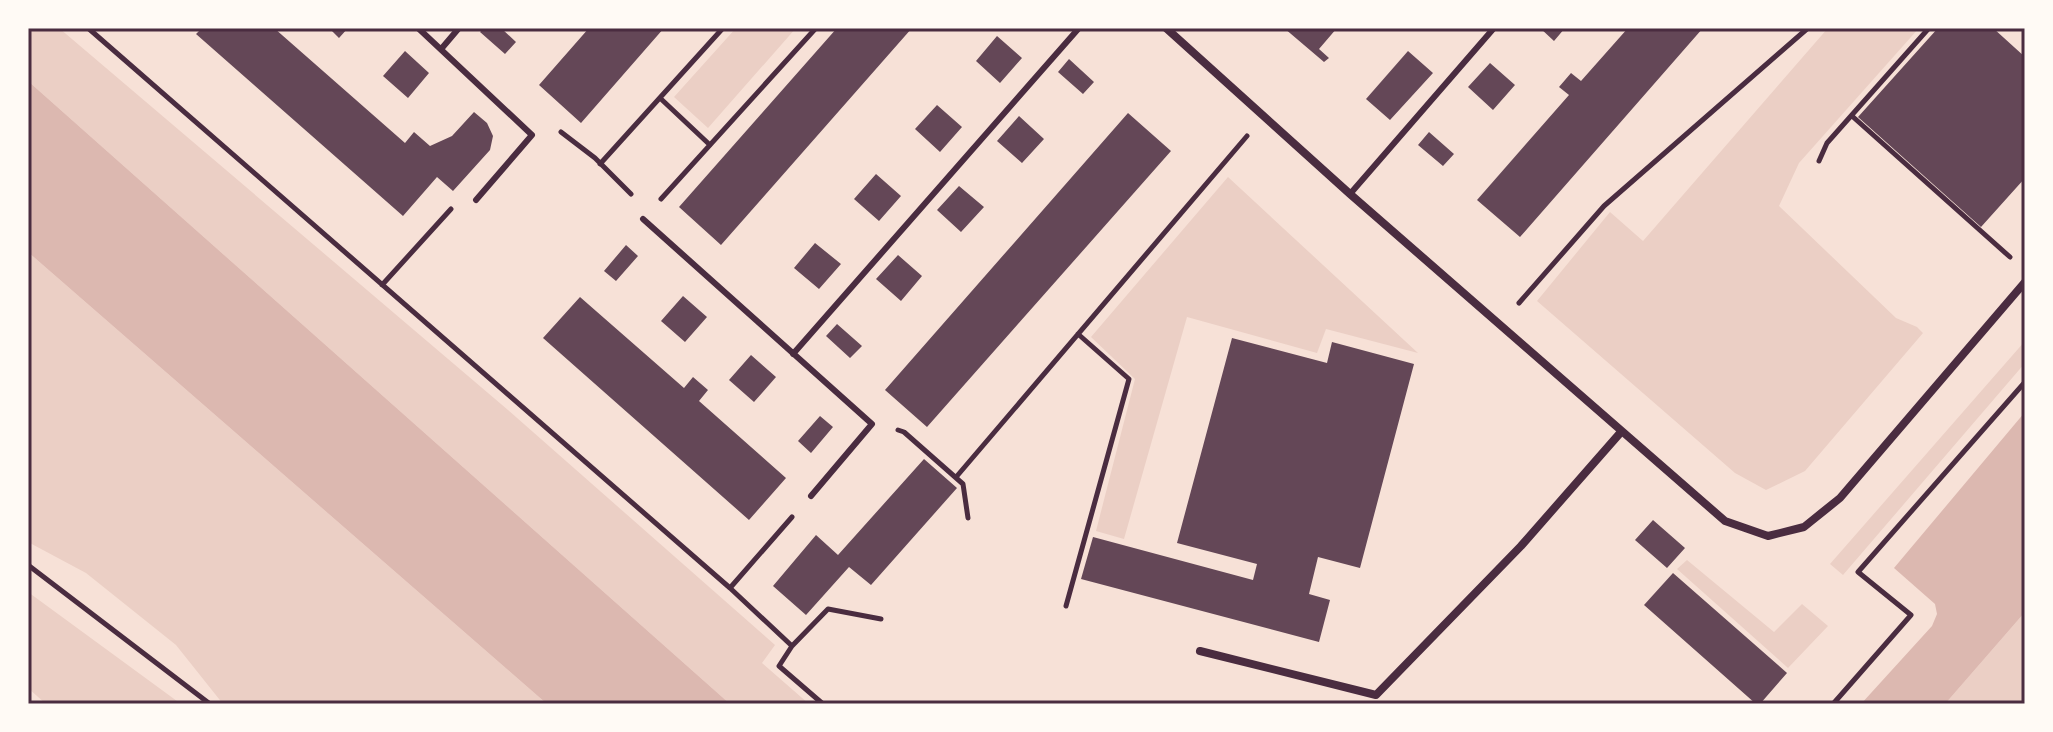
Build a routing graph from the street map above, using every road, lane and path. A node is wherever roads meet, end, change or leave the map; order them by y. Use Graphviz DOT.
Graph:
graph roads {
  1 [pos="88,28"];
  2 [pos="418,28"];
  3 [pos="459,28"];
  4 [pos="723,28"];
  5 [pos="816,28"];
  6 [pos="1079,28"];
  7 [pos="1166,28"];
  8 [pos="1494,28"];
  9 [pos="1808,28"];
  10 [pos="1929,28"];
  11 [pos="442,48"];
  12 [pos="660,98"];
  13 [pos="1264,116"];
  14 [pos="1852,116"];
  15 [pos="532,135"];
  16 [pos="710,145"];
  17 [pos="1819,161"];
  18 [pos="600,164"];
  19 [pos="1350,194"];
  20 [pos="476,200"];
  21 [pos="643,219"];
  22 [pos="2013,260"];
  23 [pos="2025,282"];
  24 [pos="382,285"];
  25 [pos="1500,325"];
  26 [pos="1078,334"];
  27 [pos="793,354"];
  28 [pos="2025,382"];
  29 [pos="872,424"];
  30 [pos="1621,432"];
  31 [pos="957,476"];
  32 [pos="811,496"];
  33 [pos="968,518"];
  34 [pos="28,565"];
  35 [pos="730,588"];
  36 [pos="1066,606"];
  37 [pos="881,619"];
  38 [pos="792,646"];
  39 [pos="1200,651"];
  40 [pos="210,704"];
  41 [pos="823,704"];
  42 [pos="1833,704"];
  1 -- 24 [label="path"];
  2 -- 11 [label="lane"];
  3 -- 11 [label="lane"];
  4 -- 12 [label="path"];
  5 -- 16 [label="path"];
  6 -- 27 [label="lane"];
  7 -- 13 [label="street"];
  8 -- 19 [label="lane"];
  9 -- 25 [label="path"];
  10 -- 14 [label="path"];
  11 -- 15 [label="lane"];
  12 -- 16 [label="path"];
  12 -- 18 [label="path"];
  13 -- 19 [label="street"];
  13 -- 26 [label="path"];
  14 -- 17 [label="path"];
  14 -- 22 [label="path"];
  15 -- 18 [label="path"];
  15 -- 20 [label="lane"];
  16 -- 21 [label="path"];
  18 -- 21 [label="path"];
  19 -- 25 [label="street"];
  20 -- 24 [label="path"];
  21 -- 27 [label="lane"];
  23 -- 30 [label="street"];
  24 -- 35 [label="path"];
  25 -- 30 [label="street"];
  26 -- 31 [label="path"];
  26 -- 36 [label="path"];
  27 -- 29 [label="lane"];
  28 -- 42 [label="path"];
  29 -- 31 [label="path"];
  29 -- 32 [label="lane"];
  30 -- 39 [label="street"];
  31 -- 33 [label="path"];
  32 -- 35 [label="path"];
  34 -- 40 [label="path"];
  35 -- 38 [label="path"];
  37 -- 38 [label="path"];
  38 -- 41 [label="path"];
}
